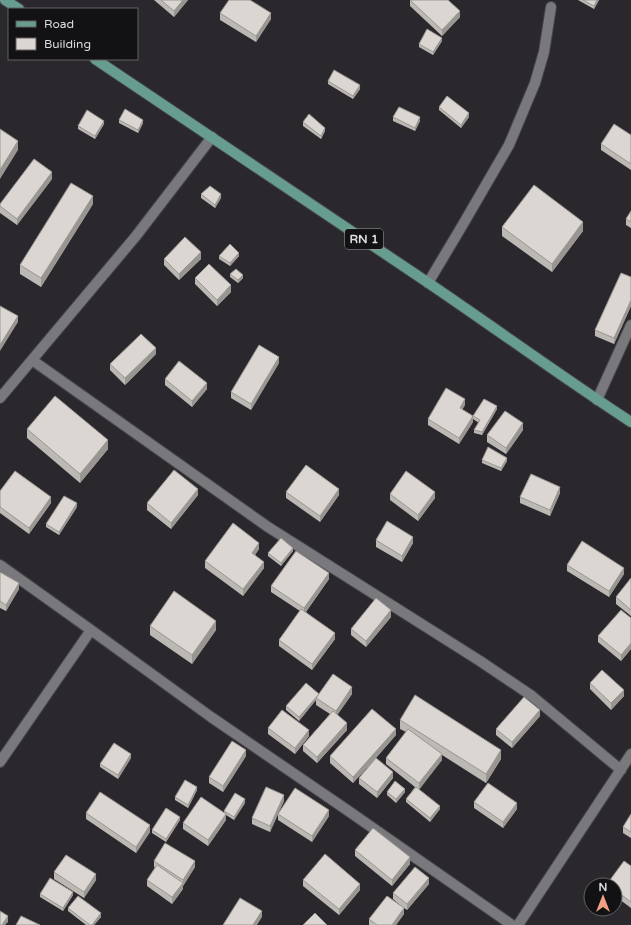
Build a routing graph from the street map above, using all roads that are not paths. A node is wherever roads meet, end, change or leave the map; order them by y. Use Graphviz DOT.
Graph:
graph roads {
  1 [pos="5,0"];
  2 [pos="551,6"];
  3 [pos="17,8"];
  4 [pos="96,60"];
  5 [pos="212,137"];
  6 [pos="428,282"];
  7 [pos="631,325"];
  8 [pos="32,360"];
  9 [pos="0,398"];
  10 [pos="597,400"];
  11 [pos="631,422"];
  12 [pos="0,565"];
  13 [pos="91,630"];
  14 [pos="631,754"];
  15 [pos="0,762"];
  16 [pos="621,770"];
  17 [pos="512,925"];
  18 [pos="518,925"];
  1 -- 3 [label="main road"];
  2 -- 6 [label="street"];
  4 -- 5 [label="main road, RN 1"];
  5 -- 6 [label="main road, RN 1"];
  5 -- 8 [label="street"];
  6 -- 10 [label="main road, RN 1"];
  7 -- 10 [label="street"];
  8 -- 9 [label="street"];
  8 -- 16 [label="street"];
  10 -- 11 [label="main road, RN 1"];
  12 -- 13 [label="street"];
  13 -- 15 [label="street"];
  13 -- 17 [label="street"];
  14 -- 16 [label="street"];
  16 -- 18 [label="street"];
}
